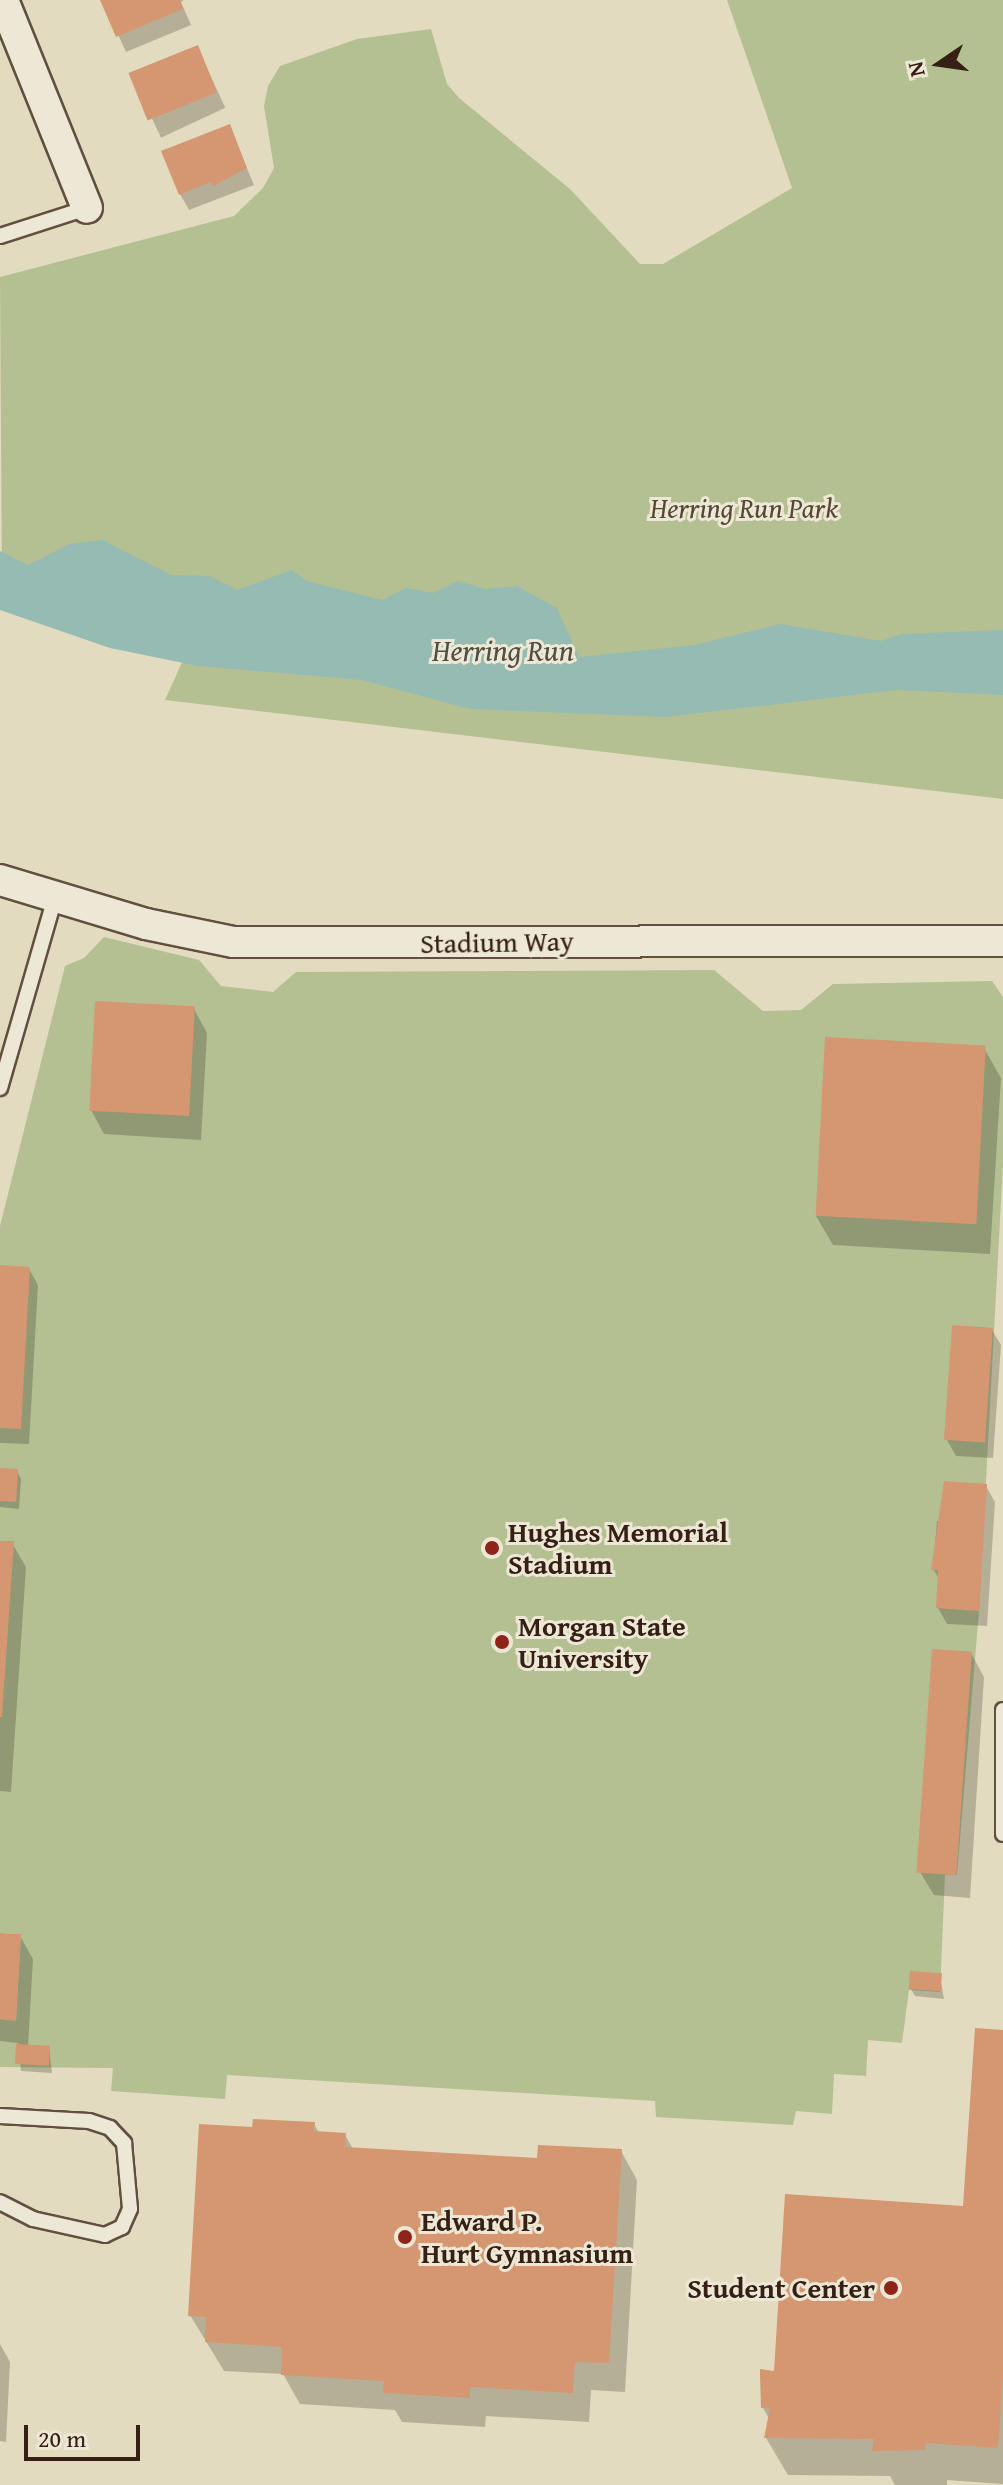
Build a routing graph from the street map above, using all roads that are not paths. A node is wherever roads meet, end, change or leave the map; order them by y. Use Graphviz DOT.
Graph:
graph roads {
  1 [pos="3,0"];
  2 [pos="87,208"];
  3 [pos="0,236"];
  4 [pos="0,880"];
  5 [pos="55,898"];
  6 [pos="1003,941"];
  7 [pos="0,1088"];
  8 [pos="1003,1710"];
  9 [pos="1003,1834"];
  10 [pos="0,2116"];
  11 [pos="0,2202"];
  1 -- 2 [label="street"];
  2 -- 3 [label="lane"];
  4 -- 5 [label="street, Stadium Way"];
  5 -- 6 [label="street, Stadium Way"];
  5 -- 7 [label="lane"];
  8 -- 9 [label="lane"];
  10 -- 11 [label="lane"];
}
